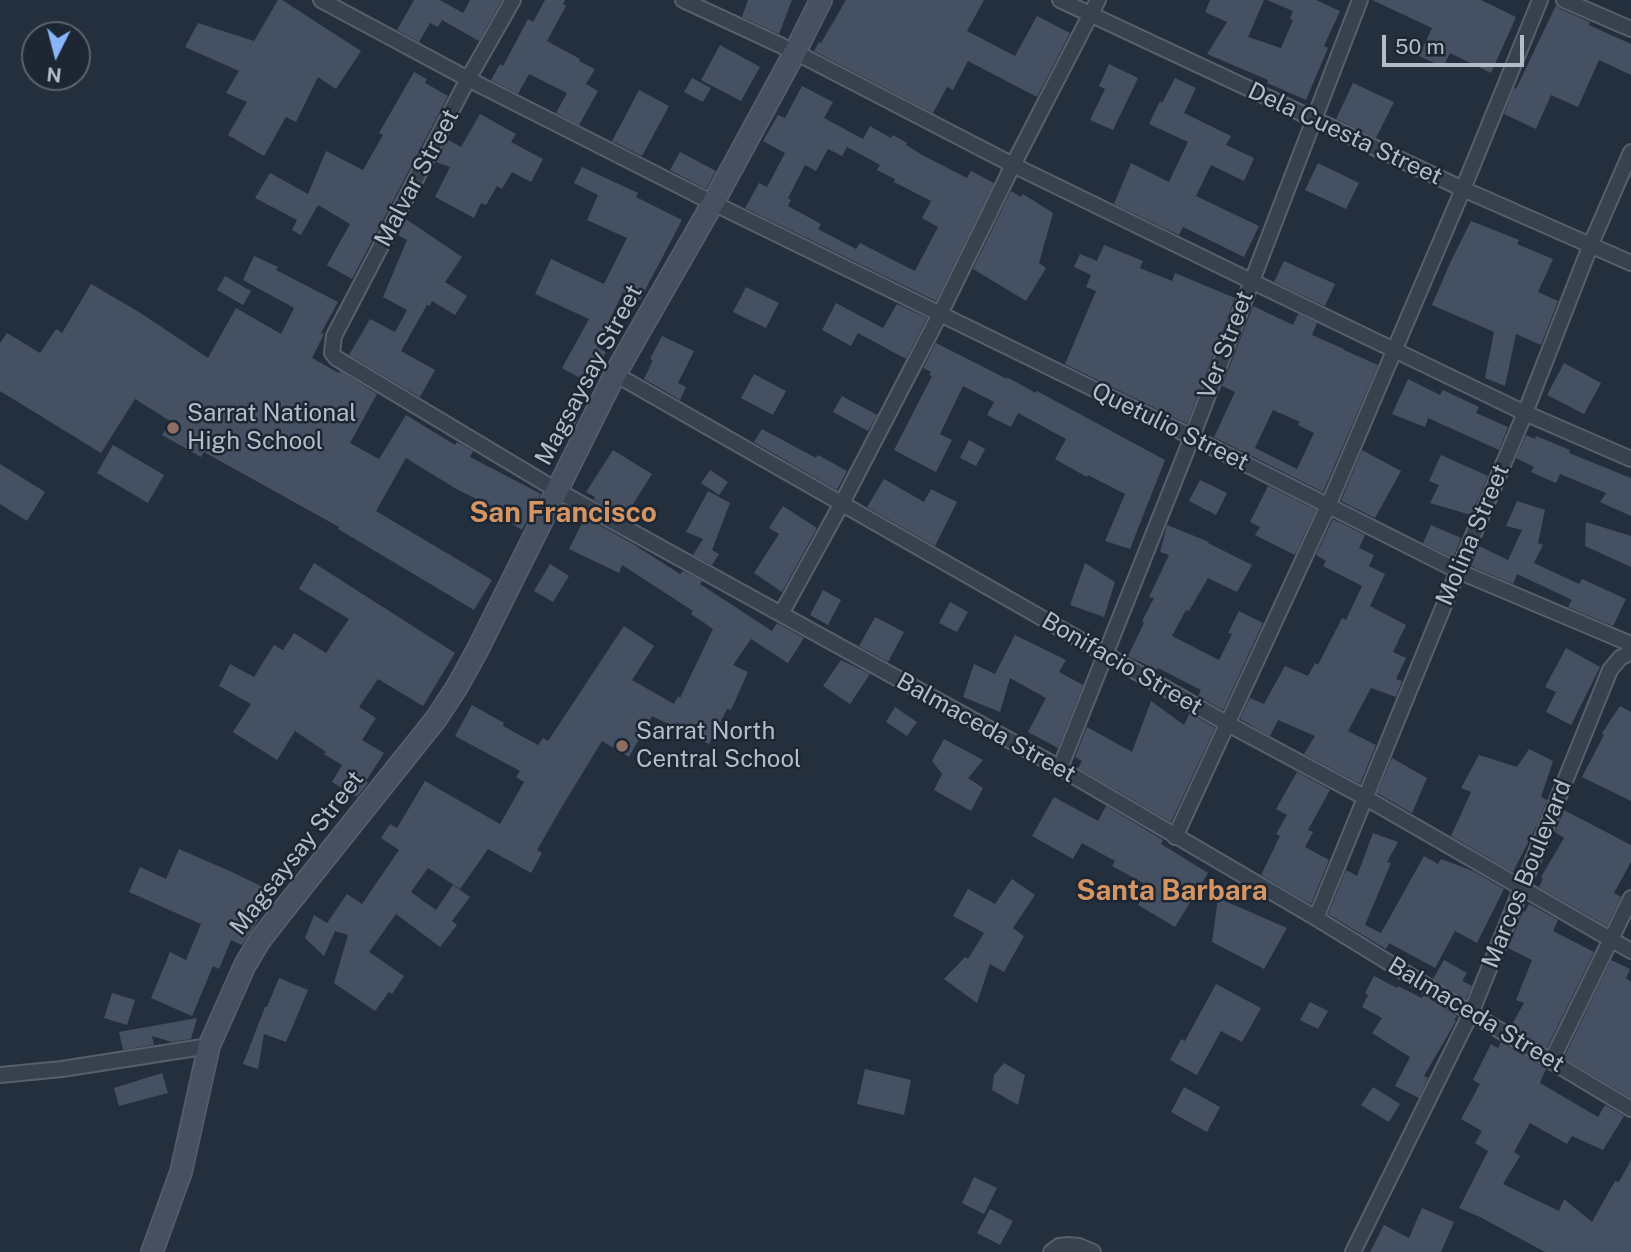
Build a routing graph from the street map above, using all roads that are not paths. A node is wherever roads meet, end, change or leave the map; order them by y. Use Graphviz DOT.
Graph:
graph roads {
  1 [pos="321,0"];
  2 [pos="513,0"];
  3 [pos="683,0"];
  4 [pos="821,0"];
  5 [pos="1060,0"];
  6 [pos="1098,0"];
  7 [pos="1360,0"];
  8 [pos="1540,0"];
  9 [pos="1564,0"];
  10 [pos="1090,15"];
  11 [pos="1631,29"];
  12 [pos="795,52"];
  13 [pos="468,79"];
  14 [pos="1313,119"];
  15 [pos="1631,152"];
  16 [pos="1013,165"];
  17 [pos="1463,189"];
  18 [pos="713,203"];
  19 [pos="1591,244"];
  20 [pos="1631,263"];
  21 [pos="1251,281"];
  22 [pos="940,314"];
  23 [pos="1395,350"];
  24 [pos="336,358"];
  25 [pos="615,374"];
  26 [pos="1525,413"];
  27 [pos="1192,437"];
  28 [pos="1631,460"];
  29 [pos="558,491"];
  30 [pos="842,503"];
  31 [pos="1328,506"];
  32 [pos="1458,571"];
  33 [pos="781,614"];
  34 [pos="1631,644"];
  35 [pos="1631,652"];
  36 [pos="1105,654"];
  37 [pos="1228,724"];
  38 [pos="1060,768"];
  39 [pos="1366,798"];
  40 [pos="1175,837"];
  41 [pos="1521,888"];
  42 [pos="1631,898"];
  43 [pos="1316,918"];
  44 [pos="1611,938"];
  45 [pos="1631,951"];
  46 [pos="1471,1013"];
  47 [pos="209,1046"];
  48 [pos="1552,1060"];
  49 [pos="0,1075"];
  50 [pos="1631,1108"];
  51 [pos="152,1252"];
  52 [pos="1051,1252"];
  53 [pos="1093,1252"];
  54 [pos="1353,1252"];
  1 -- 13 [label="street, Quetulio Street"];
  2 -- 13 [label="street, Malvar Street"];
  3 -- 12 [label="street"];
  4 -- 12 [label="main road, Magsaysay Street"];
  5 -- 10 [label="street, Dela Cuesta Street"];
  6 -- 10 [label="street"];
  7 -- 14 [label="street, Ver Street"];
  8 -- 17 [label="street"];
  9 -- 11 [label="street"];
  10 -- 14 [label="street, Dela Cuesta Street"];
  10 -- 16 [label="street"];
  12 -- 16 [label="street"];
  12 -- 18 [label="main road, Magsaysay Street"];
  13 -- 18 [label="street, Quetulio Street"];
  13 -- 24 [label="street, Malvar Street"];
  14 -- 17 [label="street, Dela Cuesta Street"];
  14 -- 21 [label="street, Ver Street"];
  15 -- 19 [label="street, Molina Street"];
  16 -- 21 [label="street"];
  16 -- 22 [label="street"];
  17 -- 19 [label="street, Dela Cuesta Street"];
  17 -- 23 [label="street"];
  18 -- 22 [label="street, Quetulio Street"];
  18 -- 25 [label="main road, Magsaysay Street"];
  19 -- 20 [label="street, Dela Cuesta Street"];
  19 -- 26 [label="street, Molina Street"];
  21 -- 23 [label="street"];
  21 -- 27 [label="street, Ver Street"];
  22 -- 27 [label="street, Quetulio Street"];
  22 -- 30 [label="street"];
  23 -- 26 [label="street"];
  23 -- 31 [label="street"];
  24 -- 29 [label="street, Balmaceda Street"];
  25 -- 29 [label="main road, Magsaysay Street"];
  25 -- 30 [label="street, Bonifacio Street"];
  26 -- 28 [label="street"];
  26 -- 32 [label="street, Molina Street"];
  27 -- 31 [label="street, Quetulio Street"];
  27 -- 36 [label="street, Ver Street"];
  29 -- 33 [label="street, Balmaceda Street"];
  29 -- 47 [label="main road, Magsaysay Street"];
  30 -- 33 [label="street"];
  30 -- 36 [label="street, Bonifacio Street"];
  31 -- 32 [label="street, Quetulio Street"];
  31 -- 37 [label="street"];
  32 -- 34 [label="street, Quetulio Street"];
  32 -- 39 [label="street, Molina Street"];
  33 -- 38 [label="street, Balmaceda Street"];
  35 -- 41 [label="street, Marcos Boulevard"];
  36 -- 37 [label="street, Bonifacio Street"];
  36 -- 38 [label="street, Ver Street"];
  37 -- 39 [label="street, Bonifacio Street"];
  37 -- 40 [label="street"];
  38 -- 40 [label="street, Balmaceda Street"];
  39 -- 41 [label="street, Bonifacio Street"];
  39 -- 43 [label="street, Molina Street"];
  40 -- 43 [label="street, Balmaceda Street"];
  41 -- 44 [label="street, Bonifacio Street"];
  41 -- 46 [label="street, Marcos Boulevard"];
  42 -- 44 [label="street"];
  43 -- 46 [label="street, Balmaceda Street"];
  44 -- 45 [label="street, Bonifacio Street"];
  44 -- 48 [label="street"];
  46 -- 48 [label="street, Balmaceda Street"];
  46 -- 54 [label="street, Marcos Boulevard"];
  47 -- 49 [label="street"];
  47 -- 51 [label="main road, Magsaysay Street"];
  48 -- 50 [label="street, Balmaceda Street"];
  52 -- 53 [label="street"];
}
